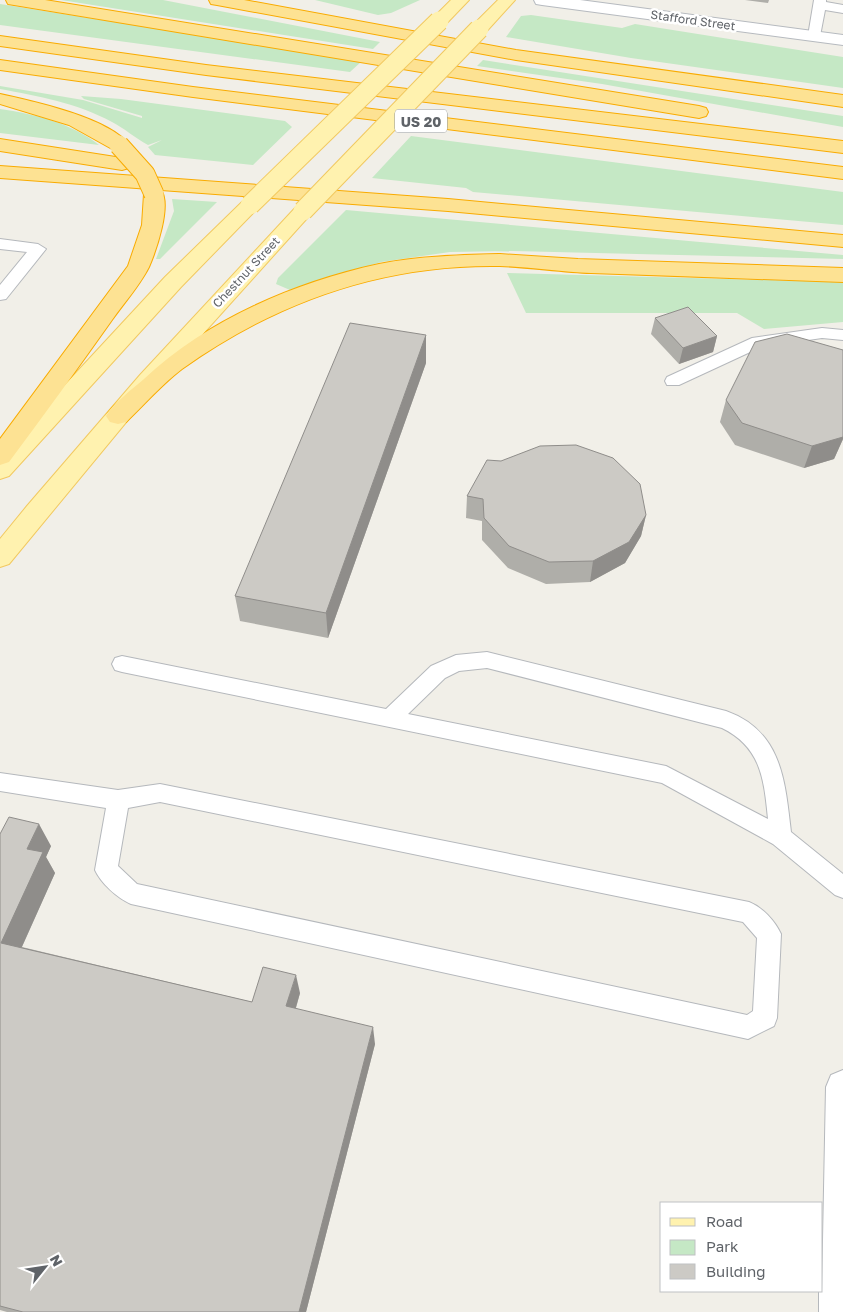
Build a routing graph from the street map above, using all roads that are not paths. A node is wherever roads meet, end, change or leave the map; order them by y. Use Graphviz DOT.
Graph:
graph roads {
  1 [pos="14,0"];
  2 [pos="216,0"];
  3 [pos="291,0"];
  4 [pos="461,0"];
  5 [pos="507,0"];
  6 [pos="542,0"];
  7 [pos="819,3"];
  8 [pos="843,8"];
  9 [pos="814,36"];
  10 [pos="843,40"];
  11 [pos="0,41"];
  12 [pos="0,65"];
  13 [pos="738,86"];
  14 [pos="0,99"];
  15 [pos="843,101"];
  16 [pos="843,138"];
  17 [pos="0,145"];
  18 [pos="843,147"];
  19 [pos="0,172"];
  20 [pos="843,173"];
  21 [pos="366,198"];
  22 [pos="843,241"];
  23 [pos="0,244"];
  24 [pos="843,275"];
  25 [pos="0,295"];
  26 [pos="843,336"];
  27 [pos="673,382"];
  28 [pos="118,416"];
  29 [pos="0,456"];
  30 [pos="0,470"];
  31 [pos="0,557"];
  32 [pos="122,664"];
  33 [pos="390,718"];
  34 [pos="0,782"];
  35 [pos="118,800"];
  36 [pos="781,837"];
  37 [pos="843,888"];
  38 [pos="843,1087"];
  39 [pos="838,1312"];
  1 -- 16 [label="highway"];
  2 -- 13 [label="highway"];
  3 -- 13 [label="highway"];
  4 -- 30 [label="main road, bridge"];
  5 -- 28 [label="main road, Chestnut Street, bridge"];
  6 -- 9 [label="main road, Stafford Street"];
  7 -- 8 [label="lane"];
  7 -- 9 [label="lane"];
  9 -- 10 [label="main road, Stafford Street"];
  11 -- 18 [label="highway, US 20"];
  12 -- 20 [label="highway, US 20"];
  13 -- 15 [label="highway"];
  14 -- 29 [label="highway, bridge"];
  17 -- 21 [label="highway"];
  19 -- 21 [label="highway"];
  21 -- 22 [label="highway"];
  23 -- 25 [label="lane"];
  24 -- 28 [label="highway"];
  26 -- 27 [label="lane"];
  28 -- 31 [label="main road, Chestnut Street"];
  32 -- 33 [label="lane"];
  33 -- 36 [label="lane"];
  33 -- 36 [label="lane"];
  34 -- 35 [label="lane"];
  35 -- 35 [label="lane"];
  36 -- 37 [label="lane"];
  38 -- 39 [label="main road"];
}
